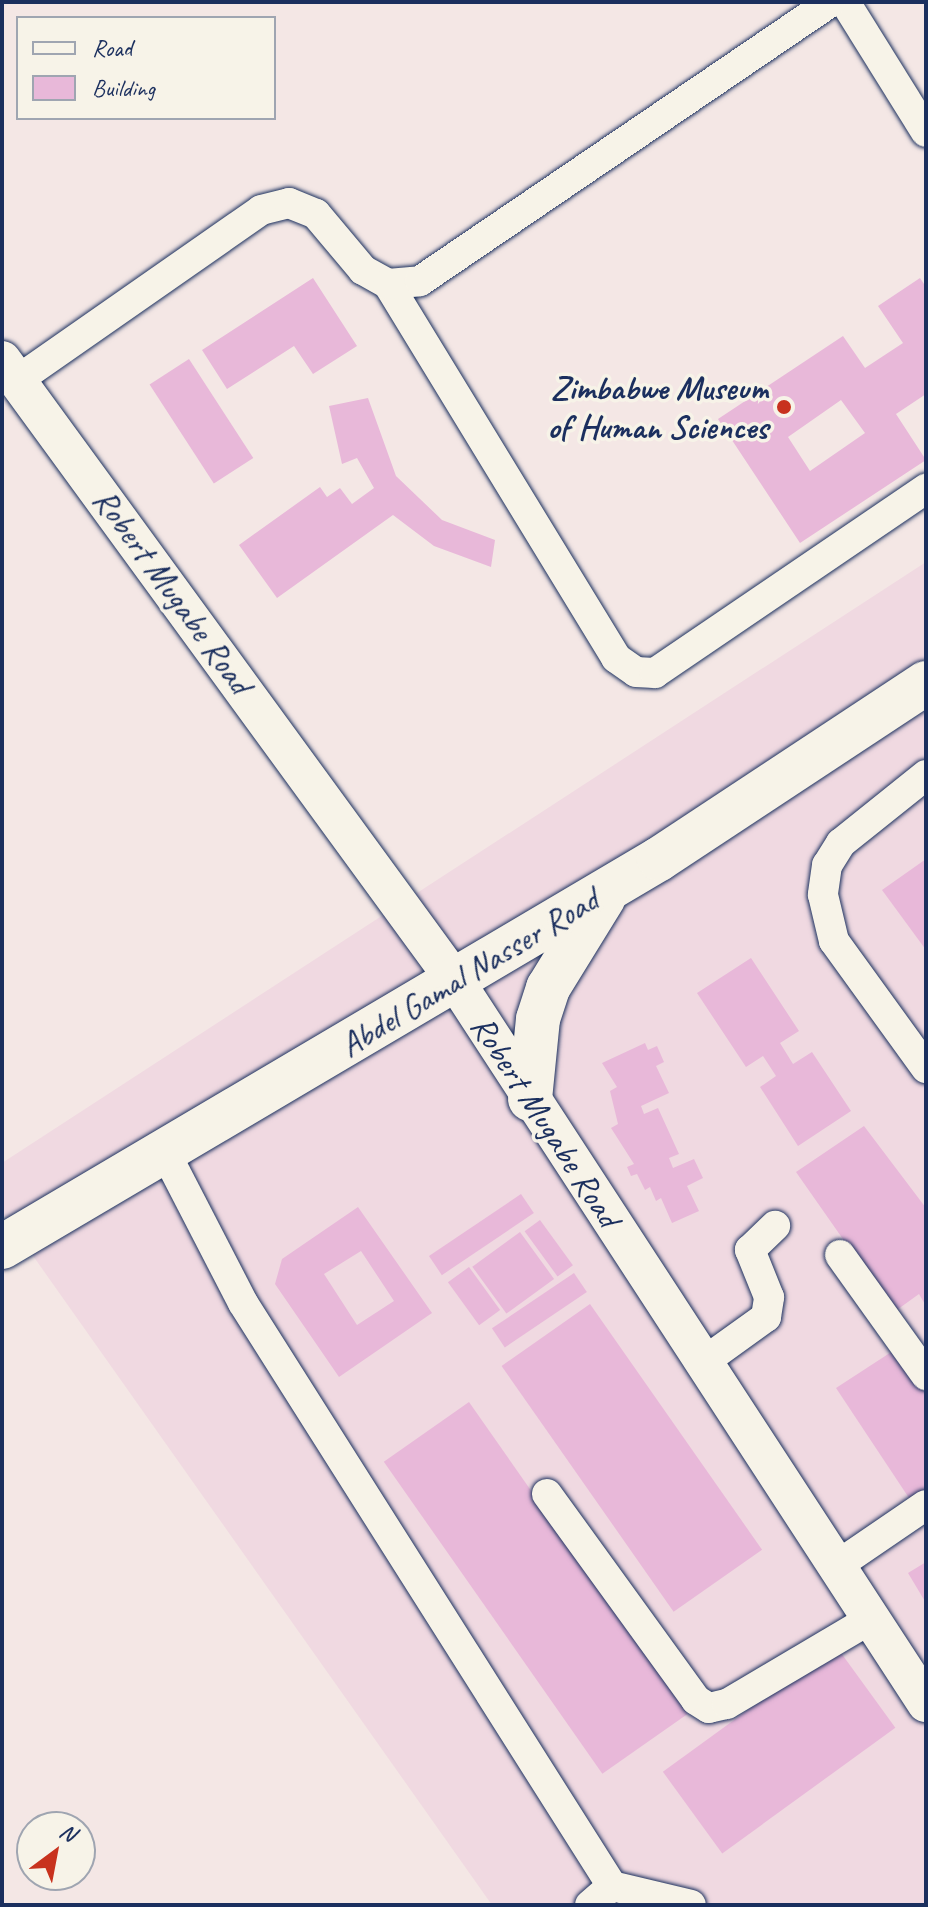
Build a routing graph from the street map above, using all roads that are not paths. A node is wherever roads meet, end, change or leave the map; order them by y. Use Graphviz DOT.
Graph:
graph roads {
  1 [pos="830,2"];
  2 [pos="845,2"];
  3 [pos="926,132"];
  4 [pos="388,284"];
  5 [pos="10,369"];
  6 [pos="926,489"];
  7 [pos="926,683"];
  8 [pos="926,775"];
  9 [pos="610,888"];
  10 [pos="456,982"];
  11 [pos="926,1068"];
  12 [pos="530,1099"];
  13 [pos="164,1150"];
  14 [pos="775,1226"];
  15 [pos="2,1247"];
  16 [pos="840,1255"];
  17 [pos="702,1363"];
  18 [pos="926,1375"];
  19 [pos="547,1494"];
  20 [pos="926,1505"];
  21 [pos="835,1567"];
  22 [pos="869,1620"];
  23 [pos="926,1703"];
  24 [pos="601,1896"];
  25 [pos="691,1905"];
  1 -- 4 [label="street"];
  2 -- 3 [label="street"];
  4 -- 5 [label="street"];
  4 -- 6 [label="street"];
  5 -- 10 [label="main road, Robert Mugabe Road"];
  7 -- 9 [label="highway, Abdel Gamal Nasser Road"];
  8 -- 11 [label="street"];
  9 -- 10 [label="highway, Abdel Gamal Nasser Road"];
  9 -- 12 [label="highway"];
  10 -- 12 [label="main road, Robert Mugabe Road"];
  10 -- 13 [label="highway, Abdel Gamal Nasser Road"];
  12 -- 17 [label="main road, Robert Mugabe Road"];
  13 -- 15 [label="highway, Abdel Gamal Nasser Road"];
  13 -- 24 [label="street"];
  14 -- 17 [label="street"];
  16 -- 18 [label="street"];
  17 -- 21 [label="main road, Robert Mugabe Road"];
  19 -- 22 [label="street"];
  20 -- 21 [label="street"];
  21 -- 22 [label="main road, Robert Mugabe Road"];
  22 -- 23 [label="main road, Robert Mugabe Road"];
  24 -- 25 [label="street"];
}
